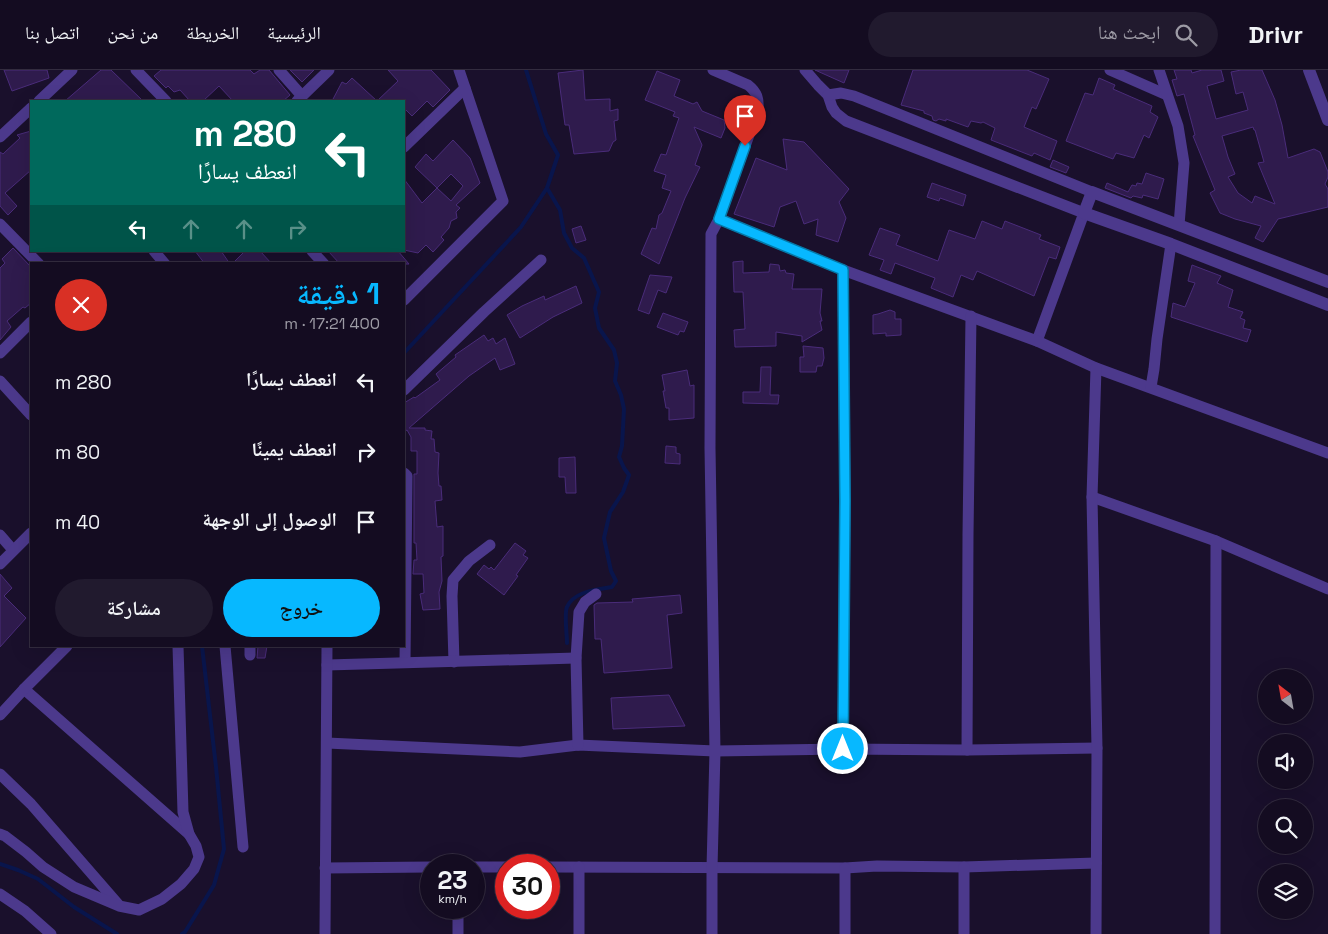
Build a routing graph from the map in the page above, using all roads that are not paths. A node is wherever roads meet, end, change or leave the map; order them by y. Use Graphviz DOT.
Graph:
graph roads {
  1 [pos="72,70"];
  2 [pos="136,70"];
  3 [pos="279,70"];
  4 [pos="329,70"];
  5 [pos="459,70"];
  6 [pos="713,70"];
  7 [pos="806,70"];
  8 [pos="1110,70"];
  9 [pos="1159,70"];
  10 [pos="1310,70"];
  11 [pos="465,88"];
  12 [pos="828,95"];
  13 [pos="1167,95"];
  14 [pos="300,99"];
  15 [pos="40,100"];
  16 [pos="165,100"];
  17 [pos="30,109"];
  18 [pos="1328,120"];
  19 [pos="0,137"];
  20 [pos="405,146"];
  21 [pos="1092,192"];
  22 [pos="1084,213"];
  23 [pos="719,219"];
  24 [pos="1179,225"];
  25 [pos="2,230"];
  26 [pos="1170,244"];
  27 [pos="30,252"];
  28 [pos="155,252"];
  29 [pos="313,252"];
  30 [pos="541,260"];
  31 [pos="162,262"];
  32 [pos="322,262"];
  33 [pos="843,270"];
  34 [pos="1328,282"];
  35 [pos="405,299"];
  36 [pos="1328,305"];
  37 [pos="971,316"];
  38 [pos="30,323"];
  39 [pos="1038,341"];
  40 [pos="0,353"];
  41 [pos="1096,368"];
  42 [pos="0,380"];
  43 [pos="1151,387"];
  44 [pos="405,389"];
  45 [pos="30,414"];
  46 [pos="1328,453"];
  47 [pos="405,475"];
  48 [pos="1092,497"];
  49 [pos="30,534"];
  50 [pos="0,535"];
  51 [pos="1216,541"];
  52 [pos="490,545"];
  53 [pos="13,550"];
  54 [pos="0,564"];
  55 [pos="1328,589"];
  56 [pos="596,594"];
  57 [pos="66,647"];
  58 [pos="178,647"];
  59 [pos="225,647"];
  60 [pos="328,647"];
  61 [pos="576,658"];
  62 [pos="405,662"];
  63 [pos="454,662"];
  64 [pos="327,665"];
  65 [pos="24,689"];
  66 [pos="0,715"];
  67 [pos="326,743"];
  68 [pos="578,745"];
  69 [pos="1097,748"];
  70 [pos="843,749"];
  71 [pos="967,750"];
  72 [pos="714,751"];
  73 [pos="0,774"];
  74 [pos="0,834"];
  75 [pos="189,834"];
  76 [pos="243,847"];
  77 [pos="1096,863"];
  78 [pos="560,867"];
  79 [pos="579,867"];
  80 [pos="964,867"];
  81 [pos="325,868"];
  82 [pos="420,868"];
  83 [pos="712,868"];
  84 [pos="845,868"];
  85 [pos="0,894"];
  86 [pos="119,906"];
  87 [pos="458,919"];
  88 [pos="51,934"];
  89 [pos="325,934"];
  90 [pos="458,934"];
  91 [pos="579,934"];
  92 [pos="712,934"];
  93 [pos="845,934"];
  94 [pos="964,934"];
  95 [pos="1096,934"];
  96 [pos="1215,934"];
  1 -- 15 [label="street"];
  2 -- 16 [label="street"];
  3 -- 14 [label="street"];
  4 -- 14 [label="street"];
  5 -- 11 [label="street"];
  6 -- 23 [label="street"];
  7 -- 12 [label="street"];
  8 -- 13 [label="street"];
  9 -- 13 [label="street"];
  10 -- 18 [label="street"];
  11 -- 20 [label="street"];
  11 -- 35 [label="street"];
  12 -- 21 [label="street"];
  12 -- 22 [label="street"];
  13 -- 24 [label="street"];
  17 -- 19 [label="street"];
  21 -- 22 [label="street"];
  21 -- 24 [label="street"];
  22 -- 26 [label="street"];
  22 -- 39 [label="street"];
  23 -- 33 [label="street"];
  23 -- 72 [label="street"];
  24 -- 34 [label="street"];
  25 -- 27 [label="street"];
  26 -- 36 [label="street"];
  26 -- 43 [label="street"];
  28 -- 31 [label="street"];
  29 -- 32 [label="street"];
  30 -- 44 [label="street"];
  33 -- 37 [label="street"];
  33 -- 70 [label="street"];
  37 -- 39 [label="street"];
  37 -- 71 [label="street"];
  38 -- 40 [label="street"];
  39 -- 41 [label="street"];
  41 -- 43 [label="street"];
  41 -- 48 [label="street"];
  42 -- 45 [label="street"];
  43 -- 46 [label="street"];
  47 -- 62 [label="street"];
  48 -- 51 [label="street"];
  48 -- 69 [label="street"];
  49 -- 53 [label="street"];
  50 -- 53 [label="street"];
  51 -- 55 [label="street"];
  51 -- 96 [label="street"];
  52 -- 63 [label="street"];
  53 -- 54 [label="street"];
  56 -- 61 [label="street"];
  57 -- 65 [label="street"];
  58 -- 75 [label="street"];
  59 -- 76 [label="street"];
  60 -- 64 [label="street"];
  61 -- 63 [label="street"];
  61 -- 68 [label="street"];
  62 -- 63 [label="street"];
  62 -- 64 [label="street"];
  64 -- 67 [label="street"];
  65 -- 66 [label="street"];
  65 -- 75 [label="street"];
  67 -- 68 [label="street"];
  67 -- 81 [label="street"];
  68 -- 72 [label="street"];
  69 -- 71 [label="street"];
  69 -- 77 [label="street"];
  70 -- 71 [label="street"];
  70 -- 72 [label="street"];
  72 -- 83 [label="street"];
  73 -- 86 [label="street"];
  74 -- 86 [label="street"];
  75 -- 86 [label="street"];
  77 -- 80 [label="street"];
  77 -- 95 [label="street"];
  78 -- 79 [label="street"];
  79 -- 83 [label="street"];
  79 -- 91 [label="street"];
  80 -- 84 [label="street"];
  80 -- 94 [label="street"];
  81 -- 82 [label="street"];
  81 -- 89 [label="street"];
  83 -- 84 [label="street"];
  83 -- 92 [label="street"];
  84 -- 93 [label="street"];
  85 -- 88 [label="street"];
  87 -- 90 [label="street"];
}
